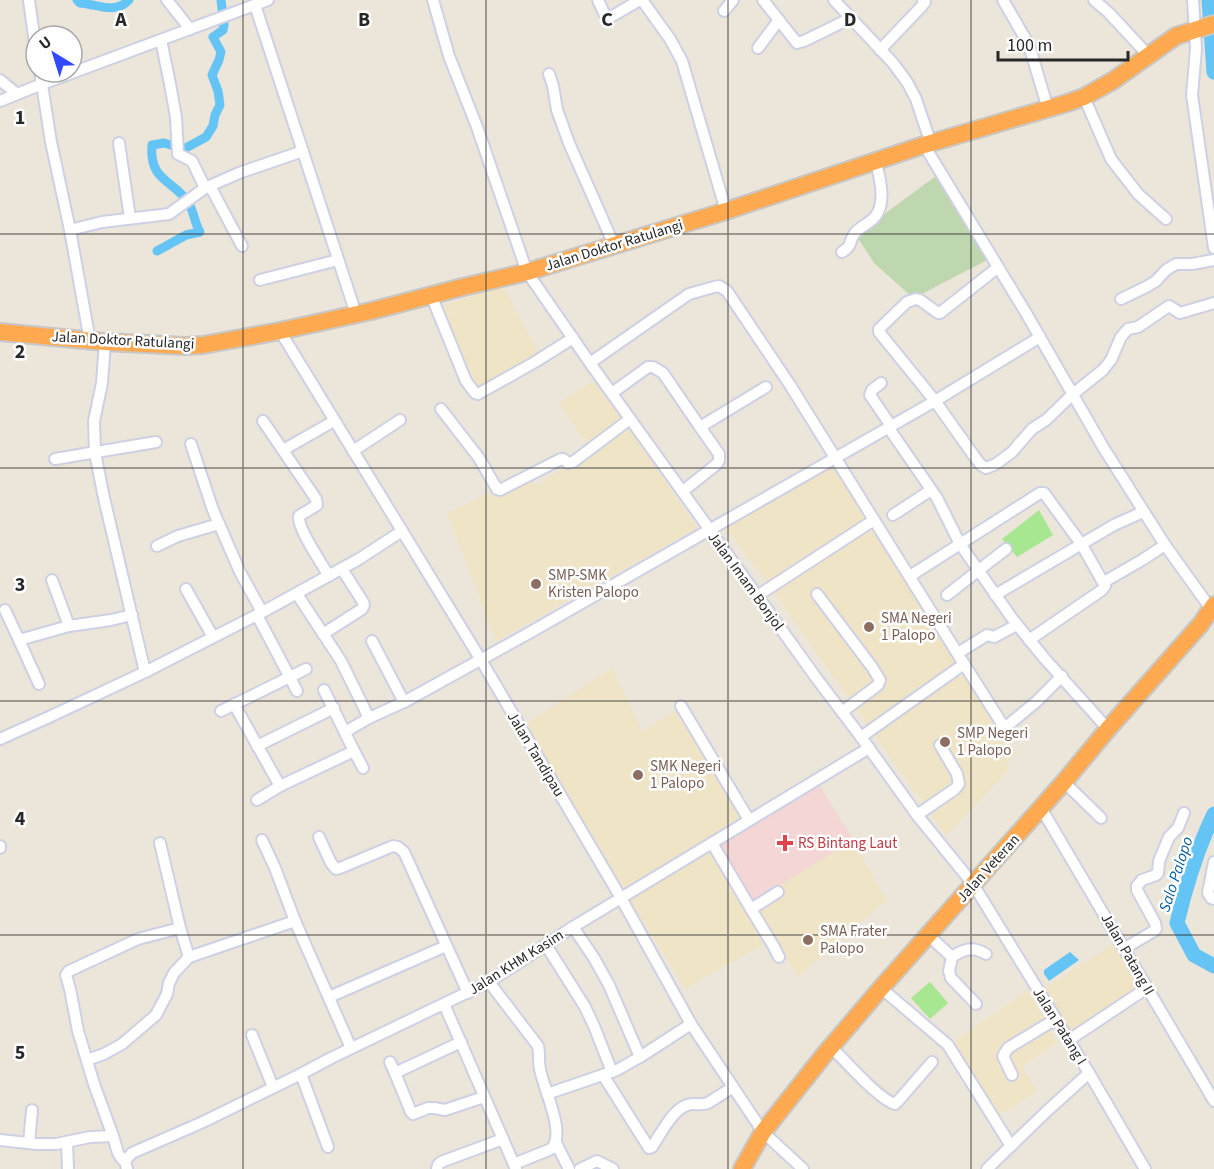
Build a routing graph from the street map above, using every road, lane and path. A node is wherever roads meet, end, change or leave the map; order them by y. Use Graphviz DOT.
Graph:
graph roads {
  1 [pos="29,0"];
  2 [pos="167,0"];
  3 [pos="268,0"];
  4 [pos="433,0"];
  5 [pos="598,0"];
  6 [pos="641,0"];
  7 [pos="733,0"];
  8 [pos="763,0"];
  9 [pos="834,0"];
  10 [pos="1003,0"];
  11 [pos="1094,0"];
  12 [pos="1193,0"];
  13 [pos="925,1"];
  14 [pos="255,5"];
  15 [pos="724,11"];
  16 [pos="851,18"];
  17 [pos="779,20"];
  18 [pos="32,24"];
  19 [pos="1202,27"];
  20 [pos="190,29"];
  21 [pos="161,40"];
  22 [pos="758,48"];
  23 [pos="880,50"];
  24 [pos="1148,55"];
  25 [pos="84,68"];
  26 [pos="549,74"];
  27 [pos="0,80"];
  28 [pos="42,84"];
  29 [pos="17,94"];
  30 [pos="1084,97"];
  31 [pos="0,101"];
  32 [pos="1048,109"];
  33 [pos="118,143"];
  34 [pos="927,144"];
  35 [pos="303,151"];
  36 [pos="876,162"];
  37 [pos="207,187"];
  38 [pos="726,212"];
  39 [pos="130,218"];
  40 [pos="1166,219"];
  41 [pos="70,230"];
  42 [pos="614,245"];
  43 [pos="242,246"];
  44 [pos="1214,248"];
  45 [pos="842,252"];
  46 [pos="338,260"];
  47 [pos="1214,260"];
  48 [pos="998,268"];
  49 [pos="527,272"];
  50 [pos="260,280"];
  51 [pos="431,295"];
  52 [pos="1121,299"];
  53 [pos="1214,303"];
  54 [pos="356,314"];
  55 [pos="280,331"];
  56 [pos="0,332"];
  57 [pos="1040,337"];
  58 [pos="573,338"];
  59 [pos="98,342"];
  60 [pos="590,363"];
  61 [pos="881,383"];
  62 [pos="766,387"];
  63 [pos="612,393"];
  64 [pos="1073,394"];
  65 [pos="935,401"];
  66 [pos="441,409"];
  67 [pos="630,419"];
  68 [pos="400,420"];
  69 [pos="262,421"];
  70 [pos="334,421"];
  71 [pos="890,426"];
  72 [pos="700,427"];
  73 [pos="156,442"];
  74 [pos="191,444"];
  75 [pos="283,450"];
  76 [pos="353,452"];
  77 [pos="95,453"];
  78 [pos="55,459"];
  79 [pos="835,459"];
  80 [pos="931,490"];
  81 [pos="683,491"];
  82 [pos="1143,512"];
  83 [pos="893,516"];
  84 [pos="874,520"];
  85 [pos="219,524"];
  86 [pos="710,530"];
  87 [pos="402,531"];
  88 [pos="960,544"];
  89 [pos="1082,545"];
  90 [pos="1165,545"];
  91 [pos="157,546"];
  92 [pos="1006,549"];
  93 [pos="342,569"];
  94 [pos="979,571"];
  95 [pos="329,576"];
  96 [pos="910,576"];
  97 [pos="52,580"];
  98 [pos="1104,582"];
  99 [pos="186,589"];
  100 [pos="297,594"];
  101 [pos="817,594"];
  102 [pos="995,594"];
  103 [pos="947,595"];
  104 [pos="757,596"];
  105 [pos="1213,607"];
  106 [pos="5,610"];
  107 [pos="259,614"];
  108 [pos="132,615"];
  109 [pos="1017,625"];
  110 [pos="69,626"];
  111 [pos="323,634"];
  112 [pos="213,637"];
  113 [pos="19,640"];
  114 [pos="1029,640"];
  115 [pos="372,642"];
  116 [pos="958,653"];
  117 [pos="481,660"];
  118 [pos="964,664"];
  119 [pos="306,669"];
  120 [pos="145,672"];
  121 [pos="288,676"];
  122 [pos="1062,676"];
  123 [pos="39,684"];
  124 [pos="324,690"];
  125 [pos="297,691"];
  126 [pos="404,702"];
  127 [pos="234,704"];
  128 [pos="681,706"];
  129 [pos="334,708"];
  130 [pos="221,711"];
  131 [pos="842,712"];
  132 [pos="369,718"];
  133 [pos="1108,729"];
  134 [pos="345,732"];
  135 [pos="861,737"];
  136 [pos="0,739"];
  137 [pos="940,745"];
  138 [pos="257,746"];
  139 [pos="869,748"];
  140 [pos="354,751"];
  141 [pos="363,768"];
  142 [pos="1064,782"];
  143 [pos="280,786"];
  144 [pos="257,800"];
  145 [pos="1041,808"];
  146 [pos="1184,813"];
  147 [pos="917,815"];
  148 [pos="1101,818"];
  149 [pos="749,820"];
  150 [pos="320,837"];
  151 [pos="262,840"];
  152 [pos="160,843"];
  153 [pos="712,843"];
  154 [pos="1214,862"];
  155 [pos="973,884"];
  156 [pos="778,892"];
  157 [pos="621,898"];
  158 [pos="1214,899"];
  159 [pos="751,909"];
  160 [pos="295,921"];
  161 [pos="573,927"];
  162 [pos="180,928"];
  163 [pos="928,936"];
  164 [pos="546,945"];
  165 [pos="446,946"];
  166 [pos="1125,948"];
  167 [pos="986,954"];
  168 [pos="189,957"];
  169 [pos="779,957"];
  170 [pos="952,957"];
  171 [pos="489,982"];
  172 [pos="881,988"];
  173 [pos="1147,988"];
  174 [pos="468,993"];
  175 [pos="329,997"];
  176 [pos="444,1004"];
  177 [pos="976,1004"];
  178 [pos="1056,1019"];
  179 [pos="691,1024"];
  180 [pos="252,1035"];
  181 [pos="1069,1041"];
  182 [pos="461,1042"];
  183 [pos="831,1047"];
  184 [pos="351,1048"];
  185 [pos="640,1057"];
  186 [pos="87,1060"];
  187 [pos="390,1062"];
  188 [pos="932,1062"];
  189 [pos="395,1073"];
  190 [pos="608,1073"];
  191 [pos="1089,1073"];
  192 [pos="301,1074"];
  193 [pos="1012,1075"];
  194 [pos="273,1087"];
  195 [pos="733,1087"];
  196 [pos="547,1094"];
  197 [pos="484,1097"];
  198 [pos="1214,1101"];
  199 [pos="32,1110"];
  200 [pos="763,1132"];
  201 [pos="113,1136"];
  202 [pos="502,1139"];
  203 [pos="0,1140"];
  204 [pos="29,1143"];
  205 [pos="67,1143"];
  206 [pos="556,1143"];
  207 [pos="1011,1146"];
  208 [pos="328,1147"];
  209 [pos="128,1161"];
  210 [pos="515,1167"];
  211 [pos="68,1169"];
  212 [pos="437,1169"];
  213 [pos="569,1169"];
  214 [pos="580,1169"];
  215 [pos="613,1169"];
  216 [pos="742,1169"];
  217 [pos="803,1169"];
  218 [pos="987,1169"];
  219 [pos="1145,1169"];
  1 -- 18 [label="street"];
  2 -- 20 [label="street"];
  3 -- 14 [label="street"];
  4 -- 49 [label="street, Jalan Imam Bonjol"];
  5 -- 6 [label="street"];
  6 -- 38 [label="street"];
  7 -- 15 [label="street"];
  8 -- 17 [label="street"];
  9 -- 16 [label="street"];
  10 -- 32 [label="street"];
  11 -- 24 [label="street"];
  12 -- 19 [label="street"];
  13 -- 23 [label="street"];
  14 -- 20 [label="street"];
  14 -- 35 [label="street"];
  16 -- 17 [label="street"];
  16 -- 23 [label="street"];
  17 -- 22 [label="street"];
  19 -- 24 [label="highway, Jalan Doktor Ratulangi"];
  19 -- 44 [label="street"];
  20 -- 21 [label="street"];
  21 -- 25 [label="street"];
  21 -- 37 [label="street"];
  23 -- 34 [label="street"];
  24 -- 30 [label="highway, Jalan Doktor Ratulangi"];
  26 -- 42 [label="street"];
  27 -- 29 [label="street"];
  28 -- 29 [label="street"];
  28 -- 41 [label="street"];
  29 -- 31 [label="street"];
  30 -- 32 [label="highway, Jalan Doktor Ratulangi"];
  30 -- 40 [label="street"];
  32 -- 34 [label="highway, Jalan Doktor Ratulangi"];
  33 -- 39 [label="street"];
  34 -- 36 [label="highway, Jalan Doktor Ratulangi"];
  34 -- 48 [label="street"];
  35 -- 37 [label="street"];
  35 -- 46 [label="street"];
  36 -- 38 [label="highway, Jalan Doktor Ratulangi"];
  36 -- 45 [label="street"];
  37 -- 39 [label="street"];
  37 -- 43 [label="street"];
  38 -- 42 [label="highway, Jalan Doktor Ratulangi"];
  39 -- 41 [label="street"];
  41 -- 59 [label="street"];
  42 -- 49 [label="highway, Jalan Doktor Ratulangi"];
  46 -- 50 [label="street"];
  46 -- 54 [label="street"];
  47 -- 52 [label="street"];
  48 -- 57 [label="street"];
  48 -- 65 [label="street"];
  49 -- 51 [label="highway, Jalan Doktor Ratulangi"];
  49 -- 58 [label="street, Jalan Imam Bonjol"];
  51 -- 54 [label="highway, Jalan Doktor Ratulangi"];
  51 -- 58 [label="street"];
  53 -- 64 [label="street"];
  54 -- 55 [label="highway, Jalan Doktor Ratulangi"];
  55 -- 59 [label="highway, Jalan Doktor Ratulangi"];
  55 -- 70 [label="street, Jalan Tandipau"];
  56 -- 59 [label="highway, Jalan Doktor Ratulangi"];
  57 -- 64 [label="street"];
  57 -- 65 [label="street"];
  58 -- 60 [label="street, Jalan Imam Bonjol"];
  59 -- 77 [label="street"];
  60 -- 63 [label="street, Jalan Imam Bonjol"];
  60 -- 79 [label="street"];
  61 -- 71 [label="street"];
  62 -- 72 [label="street"];
  63 -- 67 [label="street, Jalan Imam Bonjol"];
  63 -- 72 [label="street"];
  64 -- 65 [label="street"];
  64 -- 82 [label="street"];
  65 -- 71 [label="street"];
  66 -- 67 [label="street"];
  67 -- 81 [label="street, Jalan Imam Bonjol"];
  68 -- 76 [label="street"];
  69 -- 75 [label="street"];
  70 -- 75 [label="street"];
  70 -- 76 [label="street, Jalan Tandipau"];
  71 -- 79 [label="street"];
  71 -- 80 [label="street"];
  72 -- 81 [label="street"];
  73 -- 77 [label="street"];
  74 -- 85 [label="street"];
  75 -- 95 [label="street"];
  76 -- 87 [label="street, Jalan Tandipau"];
  77 -- 78 [label="street"];
  77 -- 108 [label="street"];
  79 -- 84 [label="street"];
  79 -- 86 [label="street"];
  80 -- 83 [label="street"];
  80 -- 88 [label="street"];
  81 -- 86 [label="street, Jalan Imam Bonjol"];
  82 -- 89 [label="street"];
  82 -- 90 [label="street"];
  84 -- 96 [label="street"];
  84 -- 104 [label="street"];
  85 -- 91 [label="street"];
  85 -- 107 [label="street"];
  86 -- 104 [label="street, Jalan Imam Bonjol"];
  86 -- 117 [label="street"];
  87 -- 93 [label="street"];
  87 -- 117 [label="street, Jalan Tandipau"];
  88 -- 89 [label="street"];
  88 -- 94 [label="street"];
  88 -- 96 [label="street"];
  89 -- 98 [label="street"];
  89 -- 102 [label="street"];
  90 -- 98 [label="street"];
  90 -- 105 [label="street"];
  92 -- 94 [label="street"];
  93 -- 95 [label="street"];
  93 -- 111 [label="street"];
  94 -- 102 [label="street"];
  94 -- 103 [label="street"];
  95 -- 100 [label="street"];
  96 -- 116 [label="street"];
  97 -- 110 [label="street"];
  98 -- 114 [label="street"];
  99 -- 112 [label="street"];
  100 -- 107 [label="street"];
  100 -- 111 [label="street"];
  101 -- 131 [label="street"];
  102 -- 109 [label="street"];
  104 -- 131 [label="street, Jalan Imam Bonjol"];
  105 -- 133 [label="highway, Jalan Veteran"];
  106 -- 113 [label="street"];
  107 -- 112 [label="street"];
  107 -- 121 [label="street"];
  108 -- 110 [label="street"];
  108 -- 120 [label="street"];
  109 -- 114 [label="street"];
  109 -- 116 [label="street"];
  110 -- 113 [label="street"];
  111 -- 132 [label="street"];
  112 -- 120 [label="street"];
  113 -- 123 [label="street"];
  114 -- 122 [label="street"];
  115 -- 126 [label="street"];
  116 -- 118 [label="street"];
  117 -- 126 [label="street"];
  117 -- 157 [label="street, Jalan Tandipau"];
  118 -- 122 [label="street"];
  118 -- 135 [label="street"];
  119 -- 121 [label="street"];
  120 -- 136 [label="street"];
  121 -- 125 [label="street"];
  121 -- 127 [label="street"];
  122 -- 133 [label="street"];
  124 -- 129 [label="street"];
  126 -- 132 [label="street"];
  127 -- 130 [label="street"];
  127 -- 138 [label="street"];
  128 -- 149 [label="street"];
  129 -- 134 [label="street"];
  129 -- 138 [label="street"];
  131 -- 135 [label="street, Jalan Imam Bonjol"];
  132 -- 134 [label="street"];
  133 -- 142 [label="highway, Jalan Veteran"];
  134 -- 140 [label="street"];
  135 -- 139 [label="street, Jalan Imam Bonjol"];
  137 -- 147 [label="street"];
  138 -- 143 [label="street"];
  139 -- 147 [label="street, Jalan Imam Bonjol"];
  139 -- 149 [label="street, Jalan KHM Kasim"];
  140 -- 141 [label="street"];
  140 -- 143 [label="street"];
  142 -- 145 [label="highway, Jalan Veteran"];
  142 -- 148 [label="street"];
  143 -- 144 [label="street"];
  145 -- 155 [label="highway, Jalan Veteran"];
  145 -- 166 [label="street, Jalan Patang II"];
  146 -- 166 [label="street"];
  147 -- 155 [label="street, Jalan Imam Bonjol"];
  149 -- 153 [label="street, Jalan KHM Kasim"];
  150 -- 165 [label="street"];
  151 -- 160 [label="street"];
  152 -- 162 [label="street"];
  153 -- 157 [label="street, Jalan KHM Kasim"];
  153 -- 159 [label="street"];
  154 -- 158 [label="street"];
  155 -- 163 [label="highway, Jalan Veteran"];
  155 -- 178 [label="street, Jalan Patang I"];
  156 -- 159 [label="street"];
  157 -- 161 [label="street, Jalan KHM Kasim"];
  157 -- 179 [label="street, Jalan Tandipau"];
  159 -- 169 [label="street"];
  160 -- 168 [label="street"];
  160 -- 175 [label="street"];
  161 -- 164 [label="street, Jalan KHM Kasim"];
  161 -- 185 [label="street"];
  162 -- 168 [label="street"];
  162 -- 186 [label="street"];
  163 -- 170 [label="street"];
  163 -- 172 [label="highway, Jalan Veteran"];
  164 -- 171 [label="street, Jalan KHM Kasim"];
  164 -- 190 [label="street"];
  165 -- 174 [label="street"];
  165 -- 175 [label="street"];
  166 -- 173 [label="street, Jalan Patang II"];
  167 -- 170 [label="street"];
  168 -- 186 [label="street"];
  170 -- 177 [label="street"];
  171 -- 174 [label="street, Jalan KHM Kasim"];
  171 -- 196 [label="street"];
  172 -- 183 [label="highway, Jalan Veteran"];
  172 -- 207 [label="street"];
  173 -- 181 [label="street"];
  173 -- 198 [label="street, Jalan Patang II"];
  174 -- 176 [label="street, Jalan KHM Kasim"];
  175 -- 184 [label="street"];
  176 -- 182 [label="street"];
  176 -- 184 [label="street, Jalan KHM Kasim"];
  178 -- 181 [label="street, Jalan Patang I"];
  178 -- 193 [label="street"];
  179 -- 185 [label="street"];
  179 -- 195 [label="street, Jalan Tandipau"];
  180 -- 194 [label="street"];
  181 -- 191 [label="street, Jalan Patang I"];
  182 -- 189 [label="street"];
  182 -- 197 [label="street"];
  183 -- 188 [label="street"];
  183 -- 200 [label="highway, Jalan Veteran"];
  184 -- 192 [label="street, Jalan KHM Kasim"];
  185 -- 190 [label="street"];
  186 -- 201 [label="street"];
  187 -- 189 [label="street"];
  189 -- 197 [label="street"];
  190 -- 195 [label="street"];
  190 -- 196 [label="street"];
  191 -- 207 [label="street"];
  191 -- 219 [label="street, Jalan Patang I"];
  192 -- 194 [label="street, Jalan KHM Kasim"];
  192 -- 208 [label="street"];
  194 -- 209 [label="street, Jalan KHM Kasim"];
  195 -- 200 [label="street, Jalan Tandipau"];
  196 -- 206 [label="street"];
  197 -- 202 [label="street"];
  199 -- 204 [label="street"];
  200 -- 216 [label="highway, Jalan Veteran"];
  200 -- 217 [label="street, Jalan Tandipau"];
  201 -- 205 [label="street"];
  201 -- 209 [label="street"];
  202 -- 210 [label="street"];
  202 -- 212 [label="street"];
  203 -- 204 [label="street"];
  204 -- 205 [label="street"];
  205 -- 211 [label="street"];
  206 -- 210 [label="street"];
  206 -- 213 [label="street"];
  207 -- 218 [label="street"];
  214 -- 215 [label="street"];
}
